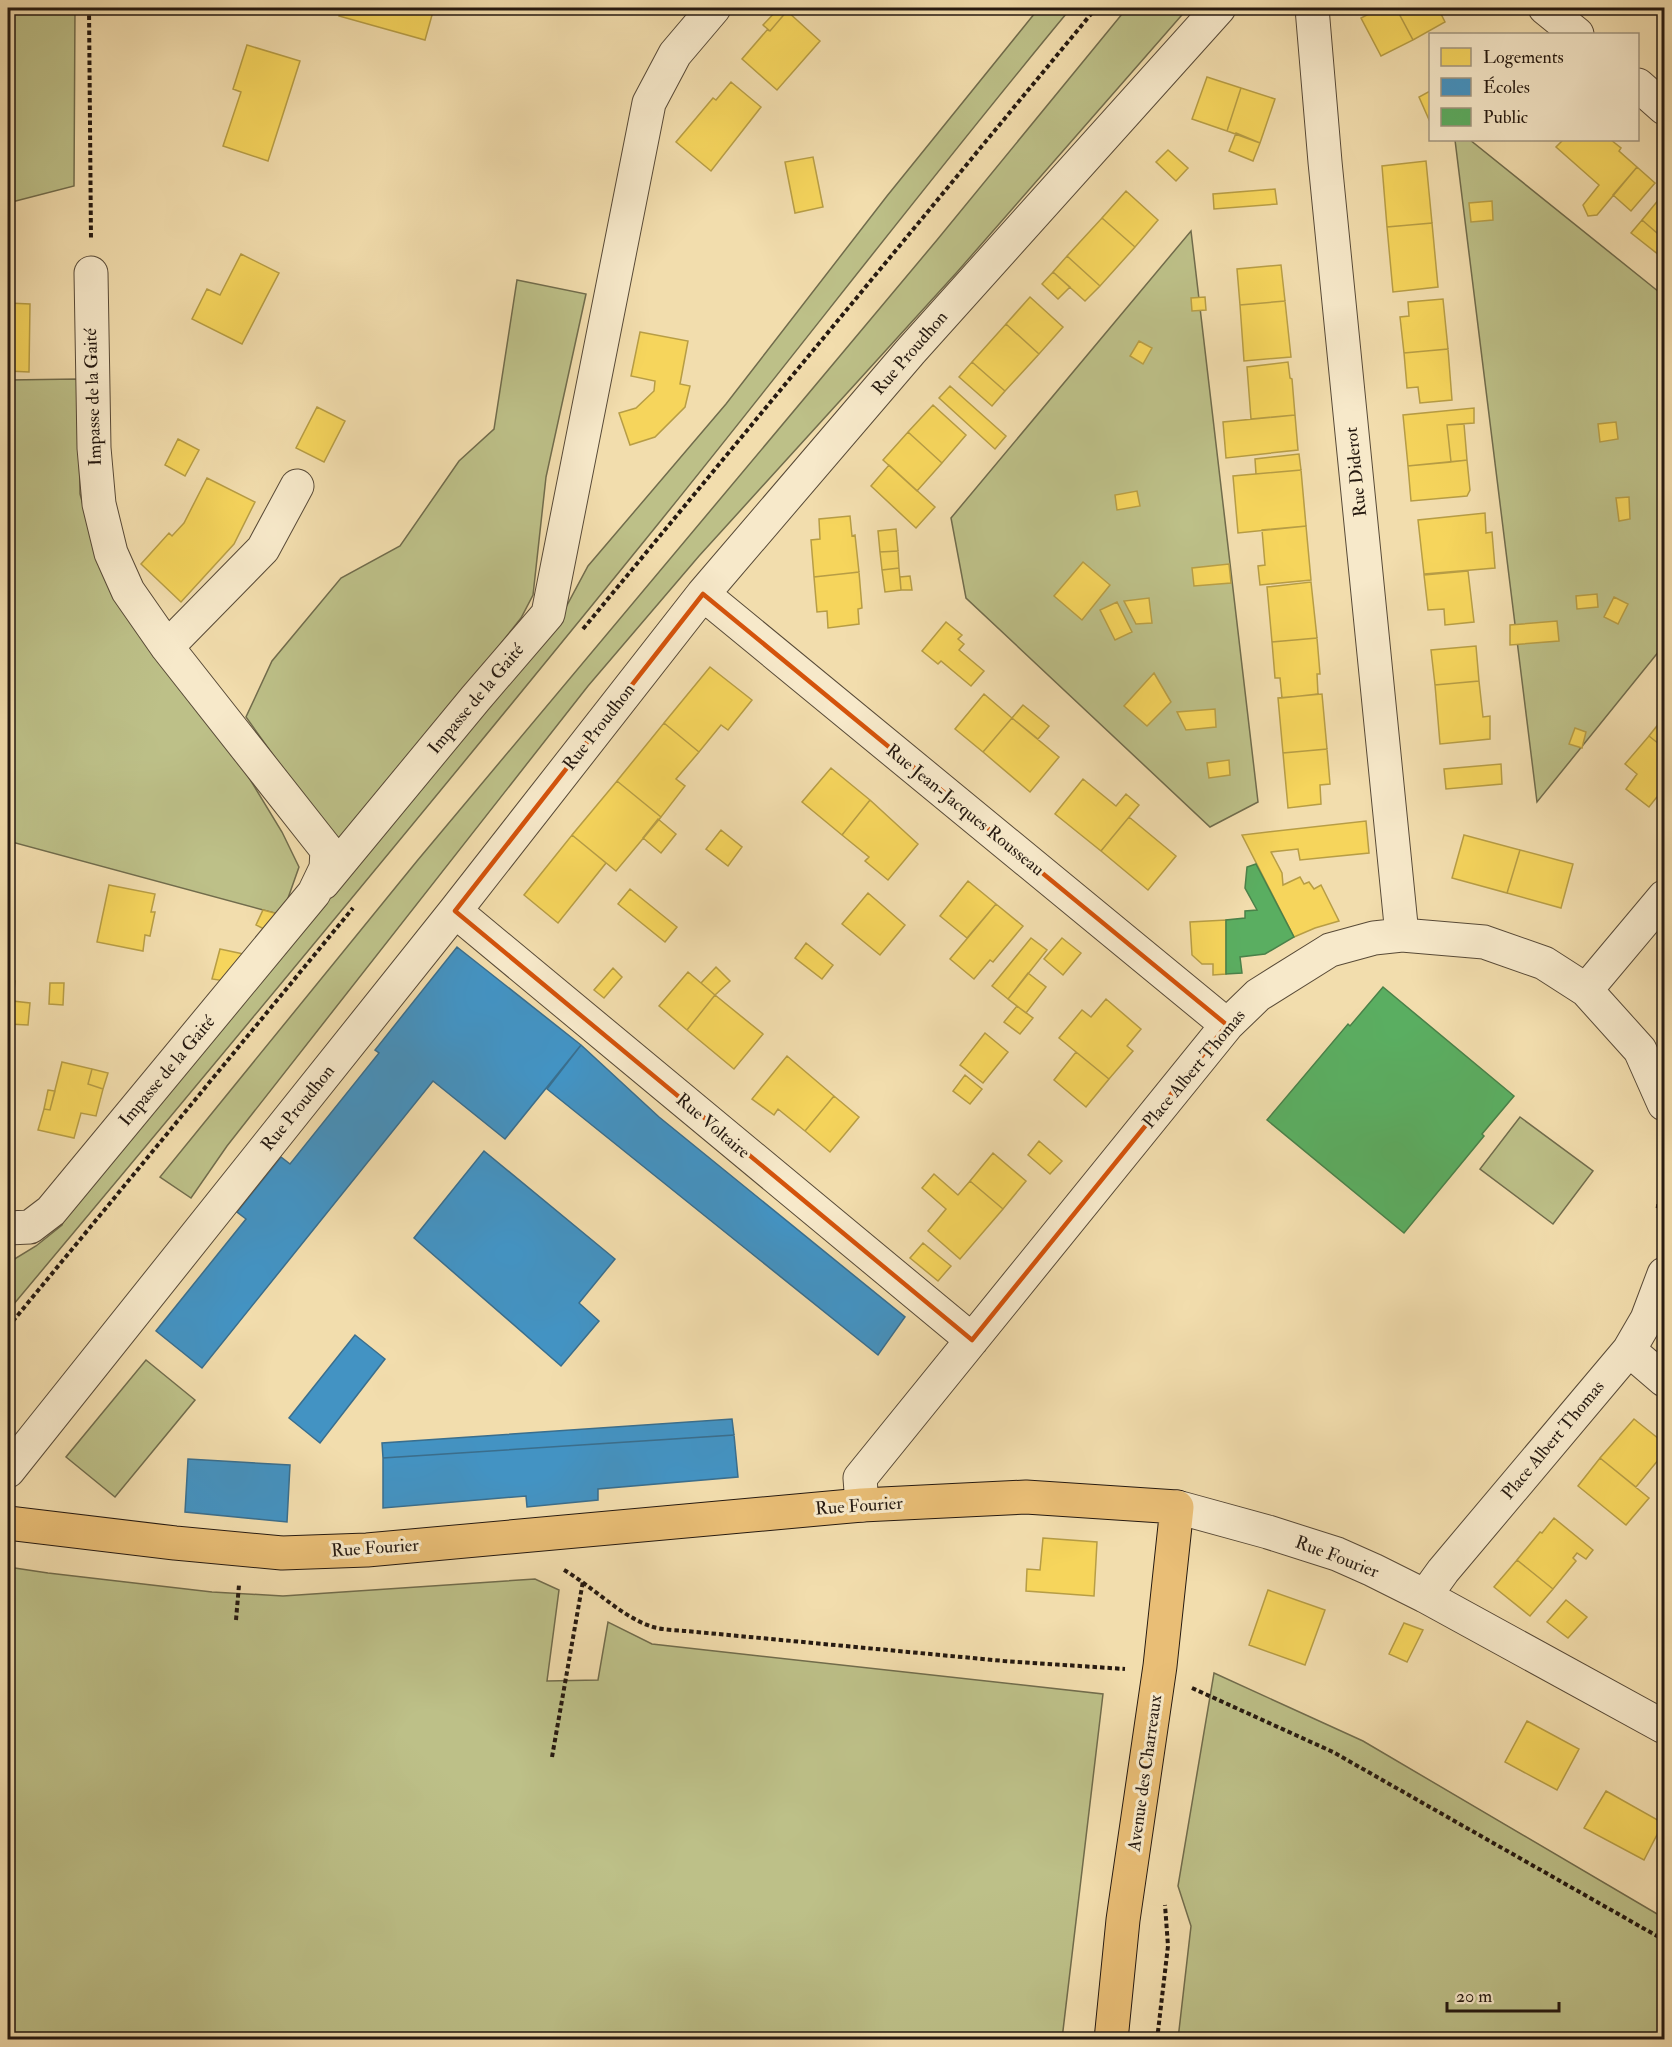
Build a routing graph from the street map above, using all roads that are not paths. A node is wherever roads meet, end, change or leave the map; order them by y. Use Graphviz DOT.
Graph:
graph roads {
  1 [pos="714,8"];
  2 [pos="1219,8"];
  3 [pos="1312,8"];
  4 [pos="1545,8"];
  5 [pos="1576,33"];
  6 [pos="1639,86"];
  7 [pos="1665,108"];
  8 [pos="91,273"];
  9 [pos="297,486"];
  10 [pos="704,594"];
  11 [pos="168,647"];
  12 [pos="314,893"];
  13 [pos="1665,897"];
  14 [pos="455,911"];
  15 [pos="1402,935"];
  16 [pos="1587,990"];
  17 [pos="1227,1025"];
  18 [pos="1665,1104"];
  19 [pos="8,1228"];
  20 [pos="1665,1274"];
  21 [pos="972,1340"];
  22 [pos="1629,1350"];
  23 [pos="1665,1380"];
  24 [pos="8,1471"];
  25 [pos="862,1505"];
  26 [pos="1177,1507"];
  27 [pos="8,1523"];
  28 [pos="1425,1596"];
  29 [pos="1665,1727"];
  30 [pos="1111,2040"];
  1 -- 12 [label="street, Impasse de la Gaité"];
  2 -- 10 [label="street, Rue Proudhon"];
  3 -- 15 [label="street, Rue Diderot"];
  4 -- 5 [label="street"];
  6 -- 7 [label="street"];
  8 -- 11 [label="street, Impasse de la Gaité"];
  9 -- 11 [label="street"];
  10 -- 14 [label="street, Rue Proudhon"];
  10 -- 17 [label="street, Rue Jean-Jacques Rousseau"];
  11 -- 12 [label="street, Impasse de la Gaité"];
  12 -- 19 [label="street, Impasse de la Gaité"];
  13 -- 16 [label="street"];
  14 -- 21 [label="street, Rue Voltaire"];
  14 -- 24 [label="street, Rue Proudhon"];
  15 -- 16 [label="street, Place Albert Thomas"];
  15 -- 17 [label="street, Place Albert Thomas"];
  16 -- 18 [label="street, Place Albert Thomas"];
  17 -- 21 [label="street, Place Albert Thomas"];
  20 -- 22 [label="street, Place Albert Thomas"];
  21 -- 25 [label="street, Place Albert Thomas"];
  22 -- 23 [label="street"];
  22 -- 28 [label="street, Place Albert Thomas"];
  25 -- 26 [label="main road, Rue Fourier"];
  25 -- 27 [label="main road, Rue Fourier"];
  26 -- 28 [label="street, Rue Fourier"];
  26 -- 30 [label="main road, Avenue des Charreaux"];
  28 -- 29 [label="street, Rue Fourier"];
}
